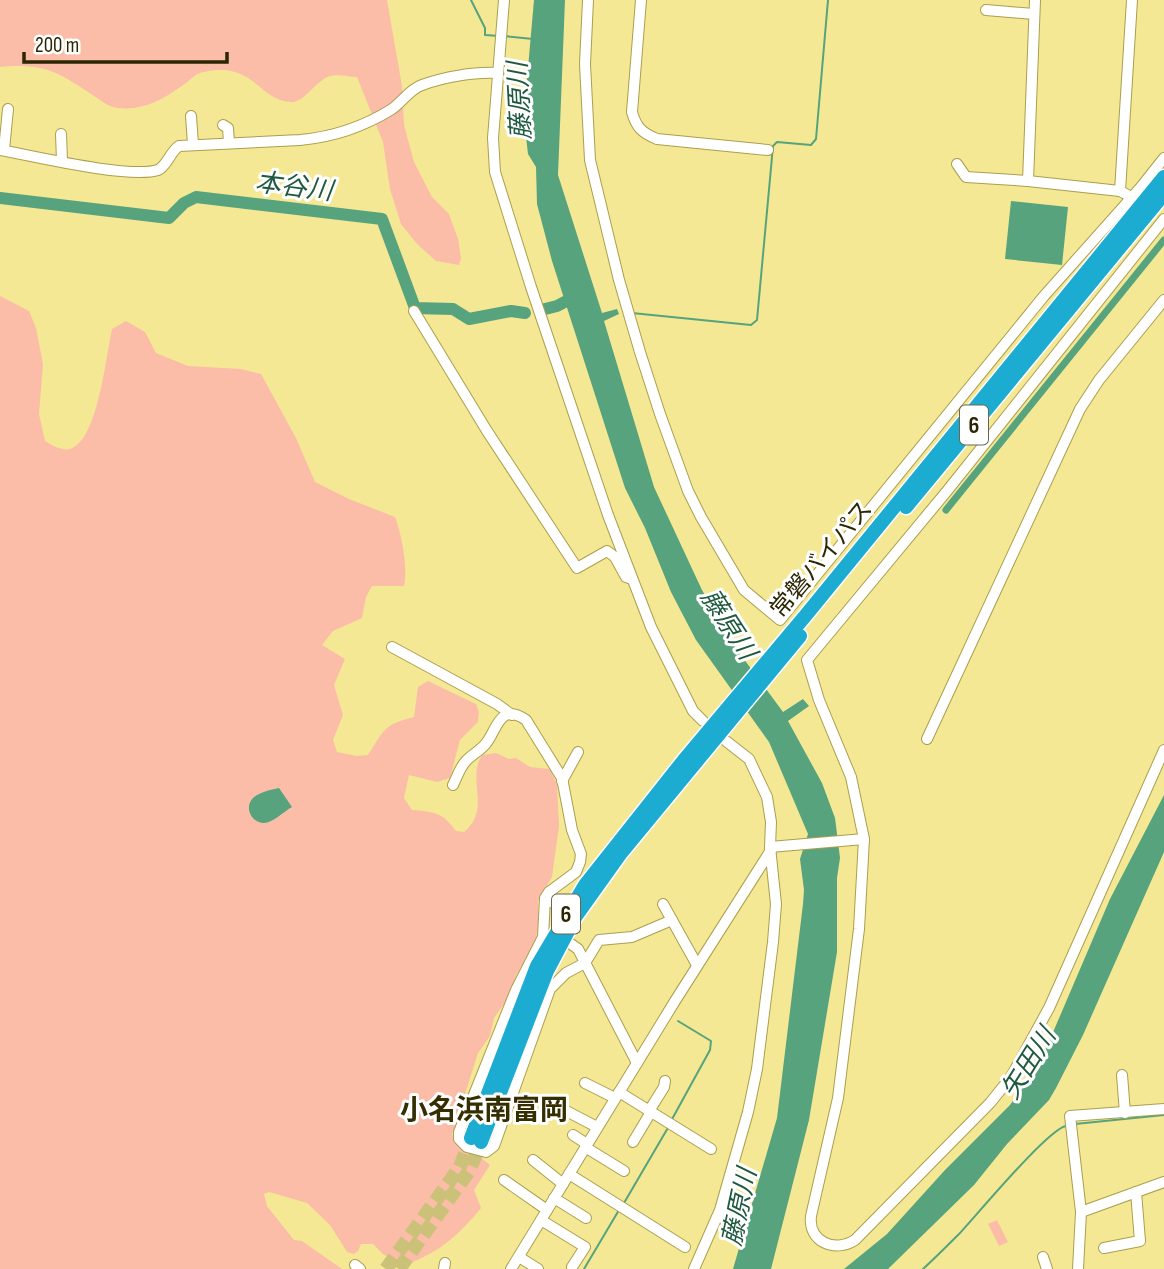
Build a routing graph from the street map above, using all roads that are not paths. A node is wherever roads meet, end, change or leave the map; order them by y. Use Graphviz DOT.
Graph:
graph roads {
  1 [pos="504,0"];
  2 [pos="588,0"];
  3 [pos="640,0"];
  4 [pos="1035,0"];
  5 [pos="1132,0"];
  6 [pos="986,10"];
  7 [pos="1034,14"];
  8 [pos="496,73"];
  9 [pos="8,109"];
  10 [pos="191,116"];
  11 [pos="4,122"];
  12 [pos="223,125"];
  13 [pos="61,134"];
  14 [pos="229,143"];
  15 [pos="193,144"];
  16 [pos="2,150"];
  17 [pos="768,150"];
  18 [pos="1164,158"];
  19 [pos="62,161"];
  20 [pos="957,164"];
  21 [pos="1164,177"];
  22 [pos="1028,181"];
  23 [pos="1120,191"];
  24 [pos="1164,194"];
  25 [pos="1137,200"];
  26 [pos="1164,219"];
  27 [pos="1164,300"];
  28 [pos="414,312"];
  29 [pos="633,579"];
  30 [pos="392,648"];
  31 [pos="781,651"];
  32 [pos="512,715"];
  33 [pos="717,729"];
  34 [pos="927,739"];
  35 [pos="1164,750"];
  36 [pos="578,752"];
  37 [pos="562,781"];
  38 [pos="453,785"];
  39 [pos="864,839"];
  40 [pos="771,849"];
  41 [pos="549,892"];
  42 [pos="663,904"];
  43 [pos="545,912"];
  44 [pos="567,912"];
  45 [pos="672,920"];
  46 [pos="562,932"];
  47 [pos="585,963"];
  48 [pos="697,965"];
  49 [pos="637,1063"];
  50 [pos="1122,1075"];
  51 [pos="665,1082"];
  52 [pos="585,1083"];
  53 [pos="617,1095"];
  54 [pos="551,1102"];
  55 [pos="1164,1109"];
  56 [pos="650,1112"];
  57 [pos="1125,1113"];
  58 [pos="597,1127"];
  59 [pos="573,1135"];
  60 [pos="476,1140"];
  61 [pos="633,1142"];
  62 [pos="586,1145"];
  63 [pos="711,1149"];
  64 [pos="533,1160"];
  65 [pos="624,1171"];
  66 [pos="566,1179"];
  67 [pos="504,1180"];
  68 [pos="1164,1182"];
  69 [pos="1136,1192"];
  70 [pos="554,1198"];
  71 [pos="547,1210"];
  72 [pos="1081,1212"];
  73 [pos="586,1218"];
  74 [pos="541,1220"];
  75 [pos="685,1247"];
  76 [pos="1104,1248"];
  77 [pos="519,1257"];
  78 [pos="1043,1257"];
  79 [pos="572,1267"];
  80 [pos="511,1269"];
  81 [pos="538,1269"];
  82 [pos="694,1269"];
  83 [pos="1047,1269"];
  84 [pos="1078,1269"];
  1 -- 8 [label="street"];
  2 -- 25 [label="street"];
  3 -- 17 [label="street"];
  4 -- 7 [label="street"];
  5 -- 23 [label="street"];
  6 -- 7 [label="street"];
  7 -- 22 [label="street"];
  8 -- 14 [label="street"];
  8 -- 29 [label="street"];
  9 -- 11 [label="street"];
  10 -- 15 [label="street"];
  11 -- 16 [label="street"];
  12 -- 14 [label="street"];
  13 -- 19 [label="street"];
  14 -- 15 [label="street"];
  15 -- 19 [label="street"];
  16 -- 19 [label="street"];
  18 -- 25 [label="street"];
  20 -- 22 [label="street"];
  21 -- 25 [label="highway, 常磐バイパス / 6"];
  22 -- 23 [label="street"];
  23 -- 25 [label="street"];
  24 -- 31 [label="highway, 常磐バイパス / 6"];
  25 -- 31 [label="highway, 常磐バイパス / 6"];
  26 -- 39 [label="street"];
  27 -- 34 [label="street"];
  28 -- 29 [label="street"];
  29 -- 33 [label="street"];
  30 -- 32 [label="street"];
  31 -- 33 [label="highway, 常磐バイパス / 6"];
  32 -- 37 [label="street"];
  32 -- 38 [label="street"];
  33 -- 40 [label="street"];
  33 -- 44 [label="highway, 常磐バイパス / 6"];
  33 -- 46 [label="highway, 常磐バイパス / 6"];
  35 -- 39 [label="street"];
  36 -- 37 [label="street"];
  37 -- 41 [label="street"];
  39 -- 40 [label="street"];
  40 -- 48 [label="street"];
  40 -- 82 [label="street"];
  41 -- 43 [label="street"];
  41 -- 44 [label="street"];
  42 -- 45 [label="street"];
  43 -- 46 [label="street"];
  43 -- 47 [label="street"];
  44 -- 46 [label="highway, 常磐バイパス / 6"];
  45 -- 47 [label="street"];
  45 -- 48 [label="street"];
  46 -- 47 [label="street"];
  46 -- 60 [label="highway, 常磐バイパス / 6"];
  47 -- 49 [label="street"];
  48 -- 49 [label="street"];
  49 -- 53 [label="street"];
  50 -- 57 [label="street"];
  51 -- 56 [label="street"];
  52 -- 53 [label="street"];
  53 -- 56 [label="street"];
  53 -- 58 [label="street"];
  54 -- 58 [label="street"];
  55 -- 57 [label="street"];
  56 -- 61 [label="street"];
  56 -- 63 [label="street"];
  57 -- 72 [label="street"];
  58 -- 62 [label="street"];
  59 -- 62 [label="street"];
  62 -- 65 [label="street"];
  62 -- 66 [label="street"];
  64 -- 66 [label="street"];
  66 -- 70 [label="street"];
  66 -- 75 [label="street"];
  67 -- 71 [label="street"];
  68 -- 69 [label="street"];
  69 -- 72 [label="street"];
  69 -- 76 [label="street"];
  70 -- 71 [label="street"];
  70 -- 73 [label="street"];
  71 -- 74 [label="street"];
  72 -- 84 [label="street"];
  74 -- 77 [label="street"];
  74 -- 79 [label="street"];
  77 -- 80 [label="street"];
  77 -- 81 [label="street"];
  78 -- 83 [label="street"];
}
